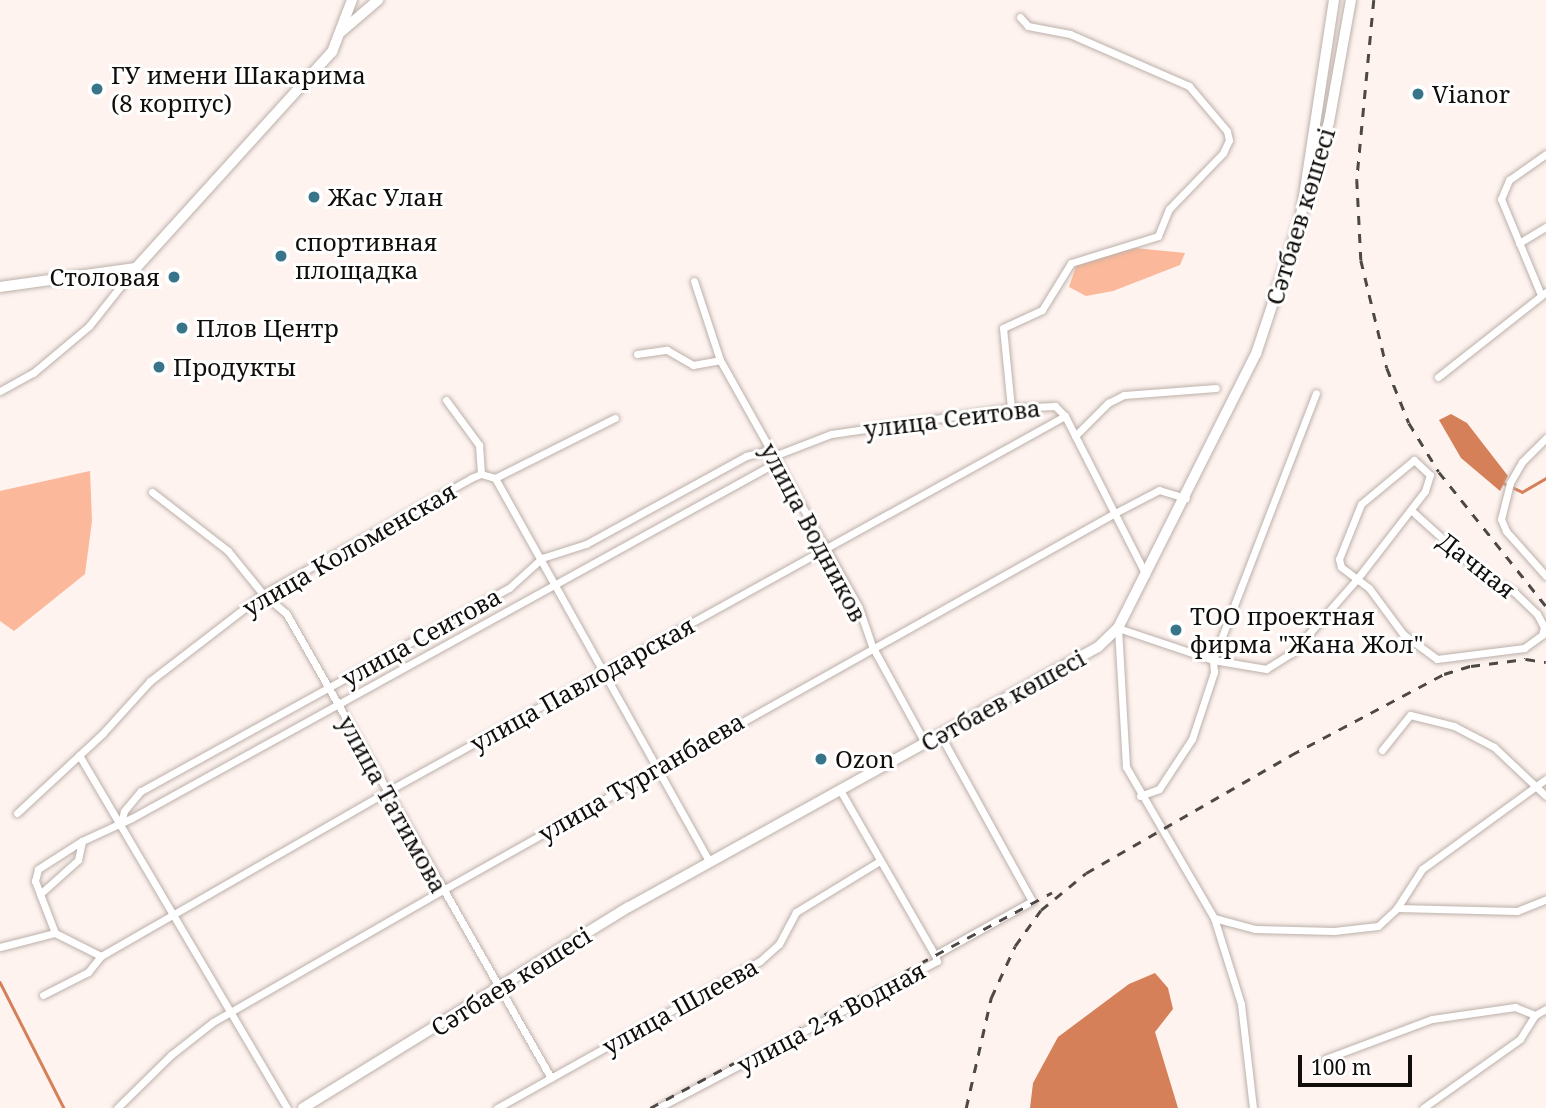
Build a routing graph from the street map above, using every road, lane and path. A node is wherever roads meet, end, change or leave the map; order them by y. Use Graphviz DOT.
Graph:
graph roads {
  1 [pos="352,0"];
  2 [pos="378,0"];
  3 [pos="1334,0"];
  4 [pos="1351,0"];
  5 [pos="1020,17"];
  6 [pos="339,34"];
  7 [pos="1546,154"];
  8 [pos="1300,222"];
  9 [pos="1546,227"];
  10 [pos="1519,243"];
  11 [pos="136,268"];
  12 [pos="694,281"];
  13 [pos="0,287"];
  14 [pos="1543,294"];
  15 [pos="637,354"];
  16 [pos="720,359"];
  17 [pos="1438,377"];
  18 [pos="1216,388"];
  19 [pos="0,391"];
  20 [pos="1316,393"];
  21 [pos="446,401"];
  22 [pos="1011,408"];
  23 [pos="1065,416"];
  24 [pos="615,418"];
  25 [pos="1075,436"];
  26 [pos="1546,438"];
  27 [pos="773,456"];
  28 [pos="481,474"];
  29 [pos="495,478"];
  30 [pos="152,492"];
  31 [pos="1186,498"];
  32 [pos="1410,510"];
  33 [pos="1115,513"];
  34 [pos="826,549"];
  35 [pos="542,558"];
  36 [pos="1146,575"];
  37 [pos="1546,576"];
  38 [pos="1357,579"];
  39 [pos="556,584"];
  40 [pos="263,594"];
  41 [pos="1118,628"];
  42 [pos="872,646"];
  43 [pos="1213,660"];
  44 [pos="603,673"];
  45 [pos="328,688"];
  46 [pos="338,705"];
  47 [pos="940,734"];
  48 [pos="925,743"];
  49 [pos="1382,750"];
  50 [pos="79,755"];
  51 [pos="657,768"];
  52 [pos="1546,779"];
  53 [pos="1538,785"];
  54 [pos="840,790"];
  55 [pos="386,792"];
  56 [pos="1140,796"];
  57 [pos="1546,796"];
  58 [pos="17,813"];
  59 [pos="121,823"];
  60 [pos="82,841"];
  61 [pos="710,862"];
  62 [pos="880,862"];
  63 [pos="441,891"];
  64 [pos="40,894"];
  65 [pos="1546,899"];
  66 [pos="1397,908"];
  67 [pos="174,914"];
  68 [pos="1213,918"];
  69 [pos="55,933"];
  70 [pos="0,947"];
  71 [pos="935,956"];
  72 [pos="102,957"];
  73 [pos="497,989"];
  74 [pos="43,995"];
  75 [pos="1546,1009"];
  76 [pos="231,1011"];
  77 [pos="1535,1015"];
  78 [pos="1325,1059"];
  79 [pos="551,1078"];
  80 [pos="117,1108"];
  81 [pos="287,1108"];
  82 [pos="303,1108"];
  83 [pos="497,1108"];
  84 [pos="658,1108"];
  85 [pos="1254,1108"];
  86 [pos="1423,1108"];
  1 -- 6 [label="main road"];
  2 -- 6 [label="main road"];
  3 -- 8 [label="highway"];
  4 -- 8 [label="main road, Сәтбаев көшесі"];
  5 -- 22 [label="street"];
  6 -- 11 [label="main road"];
  7 -- 10 [label="street"];
  8 -- 31 [label="main road, Сәтбаев көшесі"];
  9 -- 10 [label="street"];
  10 -- 14 [label="street"];
  11 -- 13 [label="main road"];
  11 -- 19 [label="street"];
  12 -- 16 [label="street, улица Водников"];
  14 -- 17 [label="street"];
  15 -- 16 [label="street"];
  16 -- 27 [label="street, улица Водников"];
  18 -- 25 [label="street, улица Сеитова"];
  20 -- 43 [label="street"];
  21 -- 28 [label="street"];
  22 -- 23 [label="street, улица Сеитова"];
  22 -- 27 [label="street, улица Сеитова"];
  23 -- 25 [label="street, улица Сеитова"];
  23 -- 34 [label="street, улица Павлодарская"];
  24 -- 29 [label="street"];
  25 -- 33 [label="street, улица Сеитова"];
  26 -- 37 [label="street"];
  27 -- 34 [label="street, улица Водников"];
  27 -- 35 [label="street, улица Сеитова"];
  27 -- 39 [label="street, улица Сеитова"];
  28 -- 29 [label="street, улица Коломенская"];
  28 -- 40 [label="street, улица Коломенская"];
  29 -- 35 [label="street"];
  30 -- 40 [label="street, улица Татимова"];
  31 -- 33 [label="street, улица Турганбаева"];
  31 -- 36 [label="main road, Сәтбаев көшесі"];
  32 -- 38 [label="street"];
  32 -- 38 [label="street, Дачная"];
  32 -- 38 [label="street, Дачная"];
  33 -- 36 [label="street, улица Сеитова"];
  33 -- 42 [label="street, улица Турганбаева"];
  34 -- 42 [label="street, улица Водников"];
  34 -- 44 [label="street, улица Павлодарская"];
  35 -- 39 [label="street"];
  35 -- 45 [label="street, улица Сеитова"];
  36 -- 41 [label="main road, Сәтбаев көшесі"];
  38 -- 43 [label="street"];
  39 -- 44 [label="street"];
  39 -- 46 [label="street, улица Сеитова"];
  40 -- 45 [label="street, улица Татимова"];
  40 -- 50 [label="street, улица Коломенская"];
  41 -- 43 [label="street"];
  41 -- 47 [label="main road, Сәтбаев көшесі"];
  41 -- 56 [label="street"];
  42 -- 48 [label="street, улица Водников"];
  42 -- 51 [label="street, улица Турганбаева"];
  43 -- 56 [label="street"];
  44 -- 51 [label="street"];
  44 -- 55 [label="street, улица Павлодарская"];
  45 -- 46 [label="street, улица Татимова"];
  45 -- 59 [label="street, улица Сеитова"];
  46 -- 55 [label="street, улица Татимова"];
  46 -- 59 [label="street, улица Сеитова"];
  47 -- 48 [label="main road, Сәтбаев көшесі"];
  47 -- 71 [label="street, улица 2-я Водная"];
  48 -- 54 [label="main road, Сәтбаев көшесі"];
  49 -- 53 [label="street"];
  50 -- 58 [label="street, улица Коломенская"];
  50 -- 59 [label="street"];
  51 -- 61 [label="street"];
  51 -- 63 [label="street, улица Турганбаева"];
  52 -- 53 [label="street"];
  53 -- 57 [label="street"];
  53 -- 66 [label="street"];
  54 -- 61 [label="main road, Сәтбаев көшесі"];
  54 -- 62 [label="street"];
  55 -- 63 [label="street, улица Татимова"];
  55 -- 67 [label="street, улица Павлодарская"];
  56 -- 68 [label="street"];
  59 -- 60 [label="street, улица Сеитова"];
  59 -- 67 [label="street"];
  60 -- 64 [label="street"];
  60 -- 64 [label="street, улица Сеитова"];
  61 -- 73 [label="main road, Сәтбаев көшесі"];
  62 -- 71 [label="street"];
  62 -- 79 [label="street, улица Шлеева"];
  63 -- 73 [label="street, улица Татимова"];
  63 -- 76 [label="street, улица Турганбаева"];
  64 -- 69 [label="street"];
  65 -- 66 [label="street"];
  66 -- 68 [label="street"];
  67 -- 72 [label="street, улица Павлодарская"];
  67 -- 76 [label="street"];
  68 -- 85 [label="street"];
  69 -- 70 [label="street"];
  69 -- 72 [label="street"];
  71 -- 84 [label="street, улица 2-я Водная"];
  72 -- 74 [label="street, улица Павлодарская"];
  73 -- 79 [label="street, улица Татимова"];
  73 -- 82 [label="main road, Сәтбаев көшесі"];
  75 -- 77 [label="street"];
  76 -- 80 [label="street, улица Турганбаева"];
  76 -- 81 [label="street"];
  77 -- 78 [label="street"];
  77 -- 86 [label="street"];
  79 -- 83 [label="street, улица Шлеева"];
}
